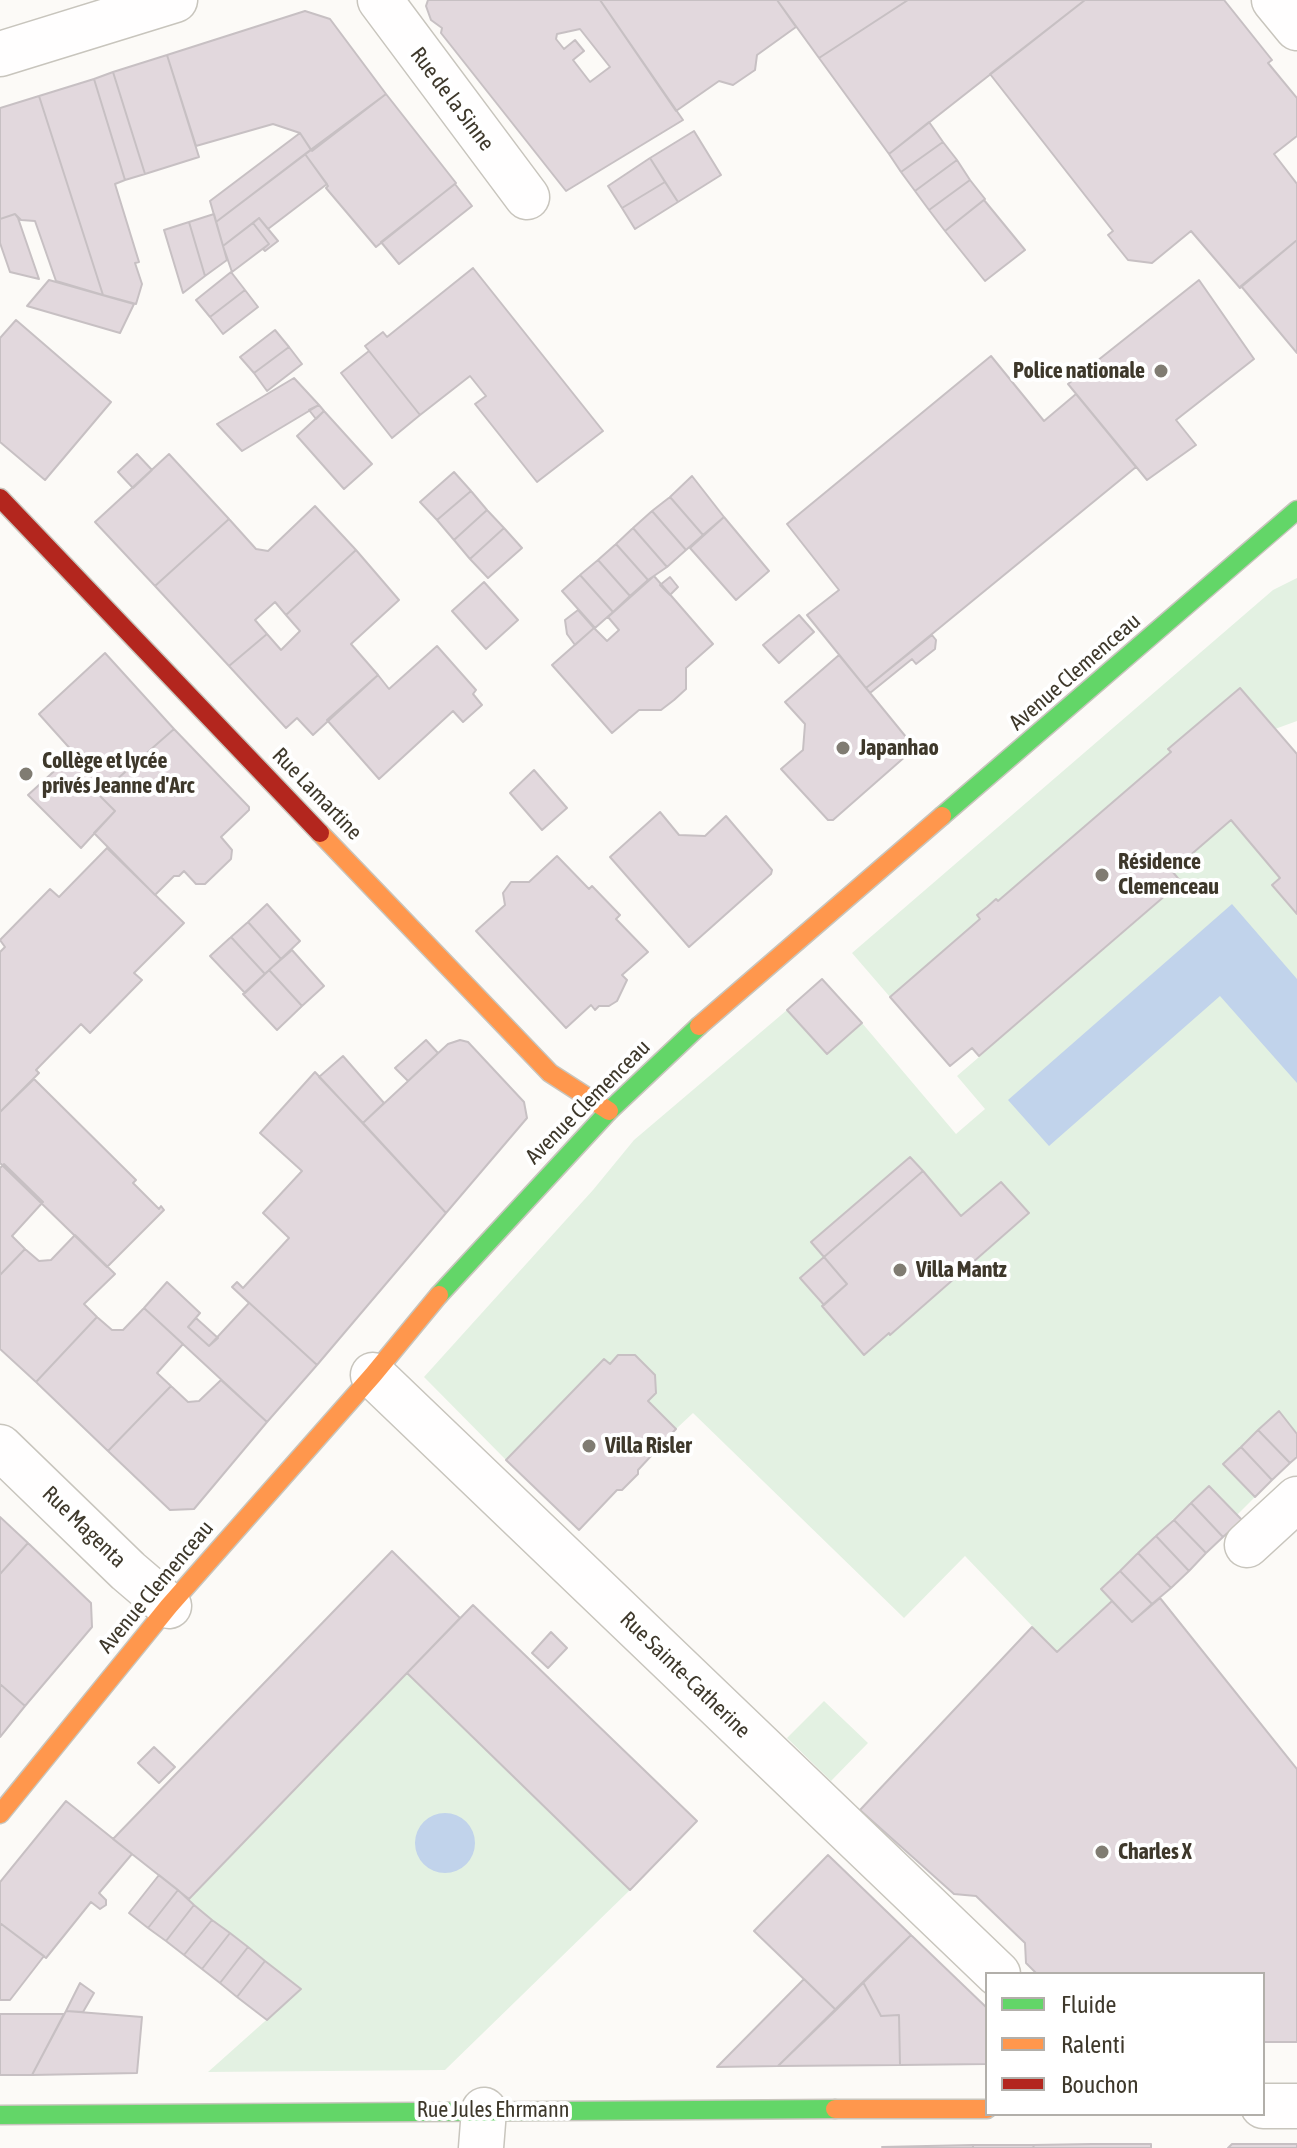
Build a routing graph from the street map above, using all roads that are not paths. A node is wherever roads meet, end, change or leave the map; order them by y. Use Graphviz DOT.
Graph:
graph roads {
  1 [pos="175,0"];
  2 [pos="380,0"];
  3 [pos="1274,0"];
  4 [pos="1297,28"];
  5 [pos="0,54"];
  6 [pos="527,197"];
  7 [pos="0,498"];
  8 [pos="1297,510"];
  9 [pos="609,1111"];
  10 [pos="373,1375"];
  11 [pos="0,1447"];
  12 [pos="1297,1499"];
  13 [pos="1247,1545"];
  14 [pos="169,1606"];
  15 [pos="0,1814"];
  16 [pos="996,1972"];
  17 [pos="1265,2106"];
  18 [pos="1297,2106"];
  19 [pos="985,2109"];
  20 [pos="0,2115"];
  21 [pos="483,2129"];
  1 -- 5 [label="street"];
  2 -- 6 [label="street, Rue de la Sinne"];
  3 -- 4 [label="street"];
  7 -- 9 [label="street, Rue Lamartine"];
  8 -- 9 [label="street, Avenue Clemenceau"];
  9 -- 10 [label="street, Avenue Clemenceau"];
  10 -- 14 [label="street, Avenue Clemenceau"];
  10 -- 16 [label="street, Rue Sainte-Catherine"];
  11 -- 14 [label="street, Rue Magenta"];
  12 -- 13 [label="street"];
  14 -- 15 [label="street, Avenue Clemenceau"];
  17 -- 18 [label="street"];
  19 -- 21 [label="street, Rue Jules Ehrmann"];
  20 -- 21 [label="street, Rue Jules Ehrmann"];
}
